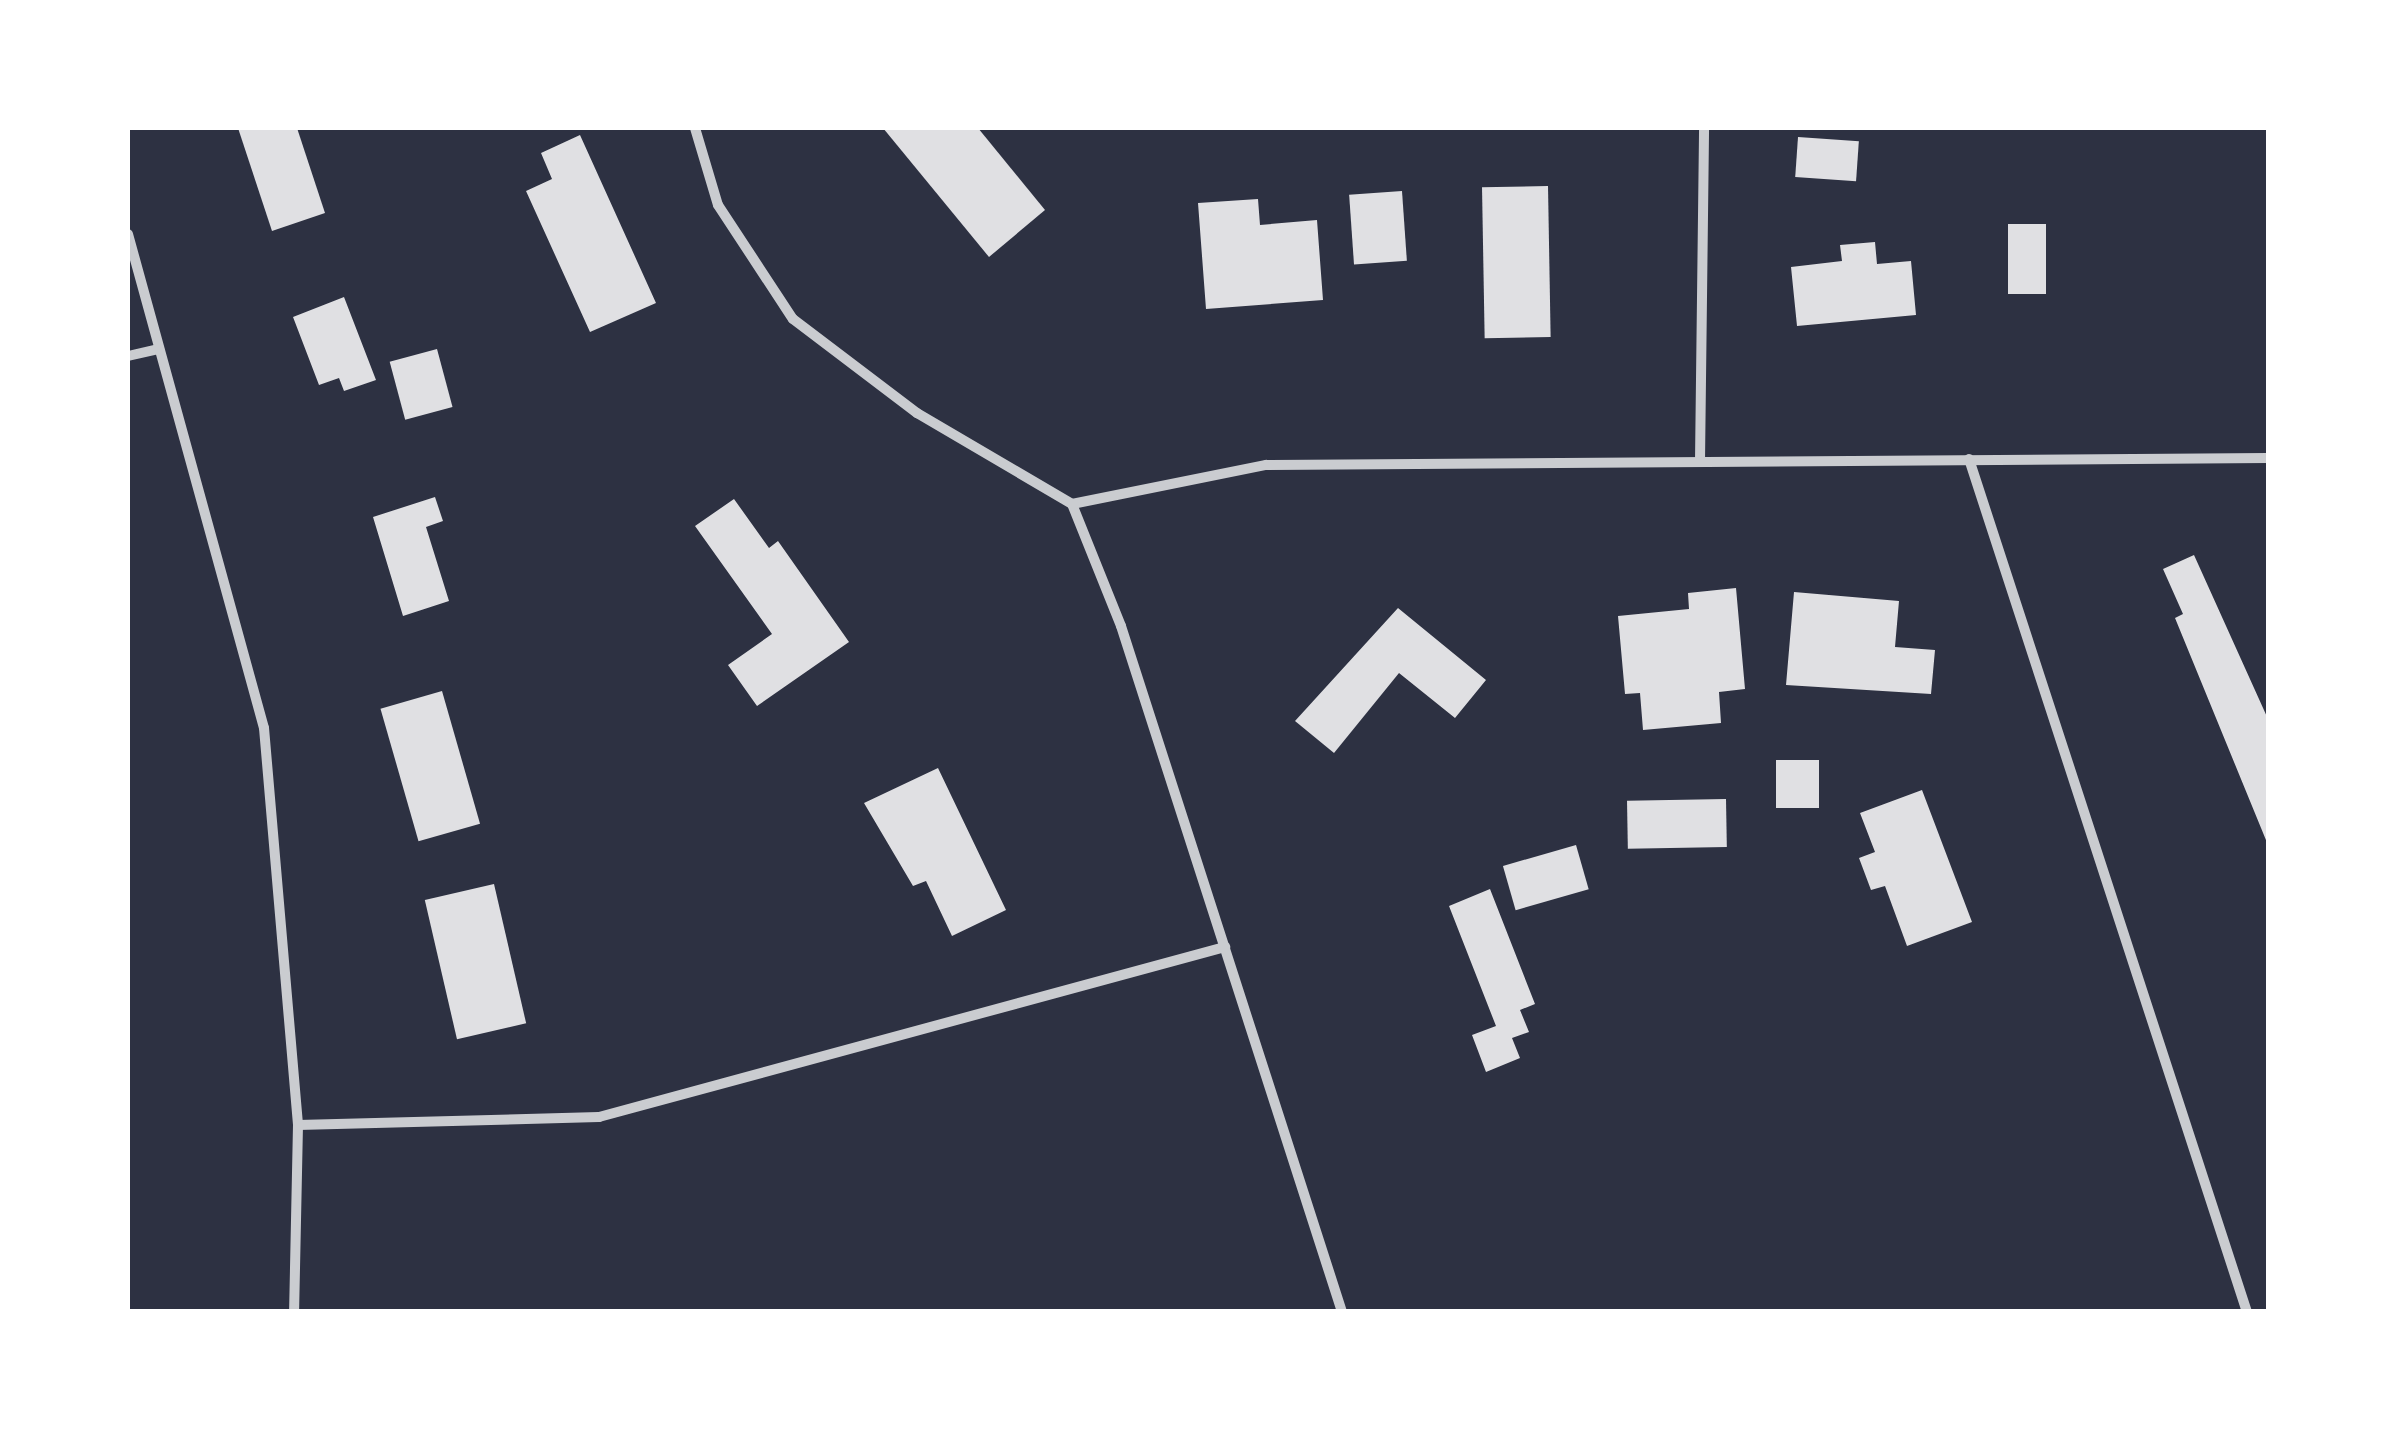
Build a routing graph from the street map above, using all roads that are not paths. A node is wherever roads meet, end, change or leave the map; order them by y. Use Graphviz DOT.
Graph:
graph roads {
  1 [pos="695,128"];
  2 [pos="1704,128"];
  3 [pos="128,234"];
  4 [pos="159,349"];
  5 [pos="128,356"];
  6 [pos="2268,458"];
  7 [pos="1969,459"];
  8 [pos="1700,462"];
  9 [pos="1072,504"];
  10 [pos="1225,947"];
  11 [pos="298,1125"];
  12 [pos="294,1312"];
  13 [pos="1342,1312"];
  14 [pos="2247,1312"];
  1 -- 9 [label="street"];
  2 -- 8 [label="street"];
  3 -- 4 [label="street"];
  4 -- 5 [label="street"];
  4 -- 11 [label="street"];
  6 -- 7 [label="street"];
  7 -- 8 [label="street"];
  7 -- 14 [label="street"];
  8 -- 9 [label="street"];
  9 -- 10 [label="street"];
  10 -- 11 [label="street"];
  10 -- 13 [label="street"];
  11 -- 12 [label="street"];
}
